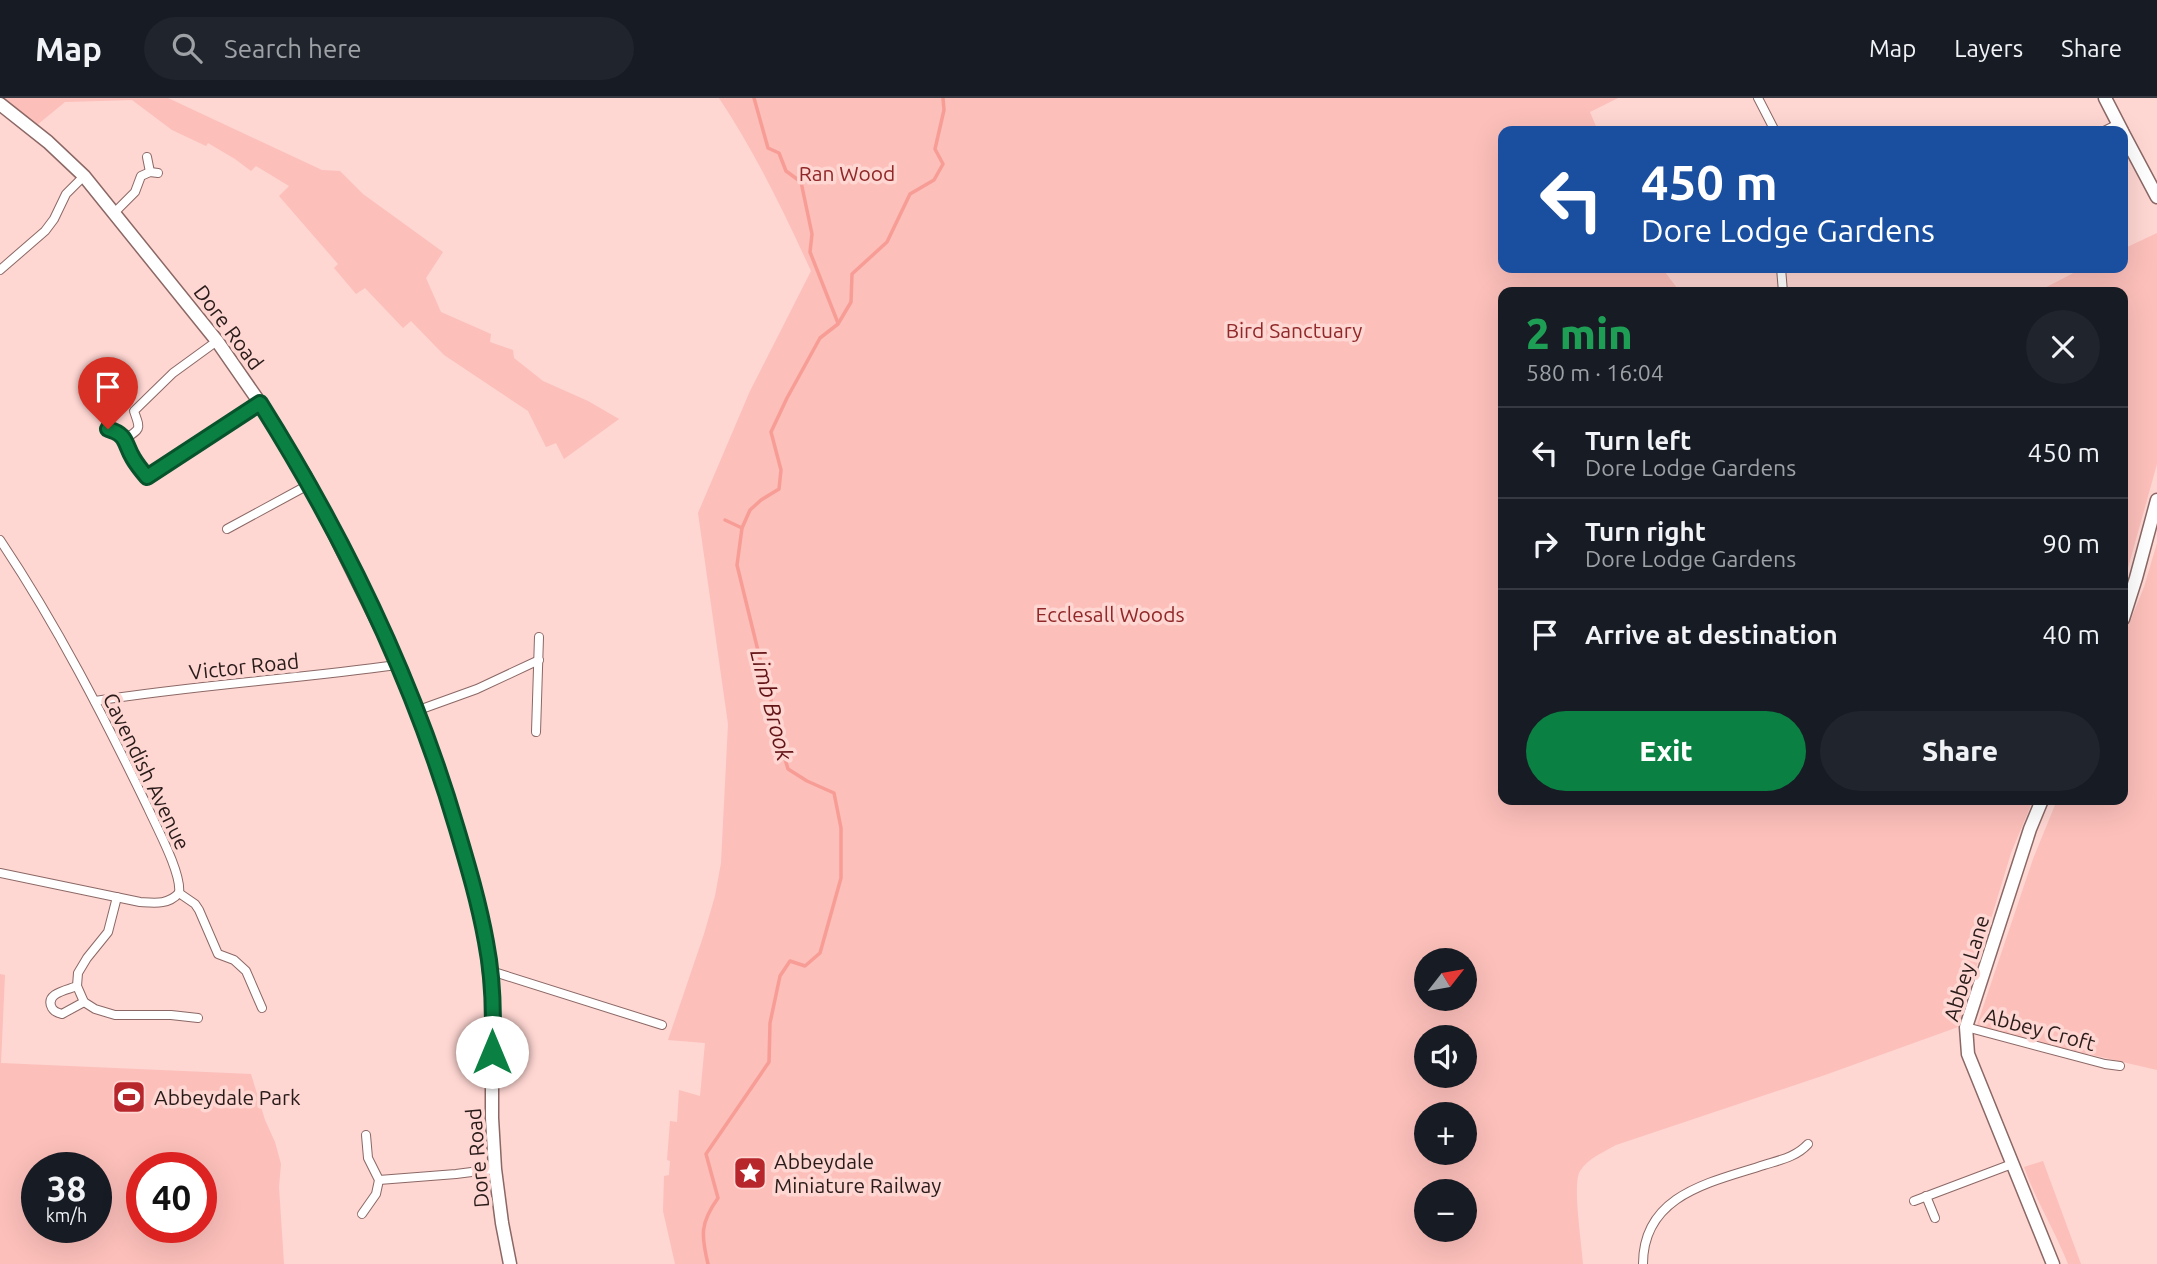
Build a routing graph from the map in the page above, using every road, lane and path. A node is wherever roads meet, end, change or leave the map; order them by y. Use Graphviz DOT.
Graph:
graph roads {
  1 [pos="1758,98"];
  2 [pos="2105,98"];
  3 [pos="0,104"];
  4 [pos="1773,126"];
  5 [pos="2119,126"];
  6 [pos="2128,142"];
  7 [pos="147,157"];
  8 [pos="84,176"];
  9 [pos="2157,197"];
  10 [pos="114,213"];
  11 [pos="0,270"];
  12 [pos="217,341"];
  13 [pos="260,403"];
  14 [pos="108,429"];
  15 [pos="125,439"];
  16 [pos="310,484"];
  17 [pos="2157,500"];
  18 [pos="227,529"];
  19 [pos="0,541"];
  20 [pos="2128,603"];
  21 [pos="539,637"];
  22 [pos="539,660"];
  23 [pos="397,665"];
  24 [pos="95,701"];
  25 [pos="416,711"];
  26 [pos="536,732"];
  27 [pos="2040,805"];
  28 [pos="0,873"];
  29 [pos="179,893"];
  30 [pos="117,897"];
  31 [pos="491,971"];
  32 [pos="77,986"];
  33 [pos="84,1002"];
  34 [pos="262,1007"];
  35 [pos="198,1018"];
  36 [pos="662,1025"];
  37 [pos="1966,1027"];
  38 [pos="2105,1064"];
  39 [pos="2120,1066"];
  40 [pos="2105,1074"];
  41 [pos="366,1135"];
  42 [pos="1808,1144"];
  43 [pos="2012,1164"];
  44 [pos="495,1169"];
  45 [pos="379,1180"];
  46 [pos="1926,1196"];
  47 [pos="1914,1200"];
  48 [pos="362,1214"];
  49 [pos="1935,1218"];
  50 [pos="510,1264"];
  51 [pos="1643,1264"];
  52 [pos="2053,1264"];
  1 -- 4 [label="street"];
  2 -- 5 [label="street"];
  3 -- 8 [label="street, Dore Road"];
  6 -- 9 [label="street"];
  7 -- 10 [label="street"];
  8 -- 10 [label="street, Dore Road"];
  8 -- 11 [label="street"];
  10 -- 12 [label="street, Dore Road"];
  12 -- 13 [label="street, Dore Road"];
  12 -- 15 [label="street"];
  13 -- 15 [label="street"];
  13 -- 16 [label="street, Dore Road"];
  14 -- 15 [label="street"];
  16 -- 18 [label="street"];
  16 -- 23 [label="street, Dore Road"];
  17 -- 20 [label="street"];
  19 -- 24 [label="street, Cavendish Avenue"];
  21 -- 22 [label="street"];
  22 -- 25 [label="street"];
  22 -- 26 [label="street"];
  23 -- 24 [label="street, Victor Road"];
  23 -- 25 [label="street, Dore Road"];
  24 -- 29 [label="street, Cavendish Avenue"];
  25 -- 31 [label="street, Dore Road"];
  27 -- 37 [label="street, Abbey Lane"];
  28 -- 30 [label="street"];
  29 -- 30 [label="street"];
  29 -- 34 [label="street"];
  30 -- 32 [label="street"];
  31 -- 36 [label="street"];
  31 -- 44 [label="street, Dore Road"];
  32 -- 33 [label="street"];
  32 -- 33 [label="street"];
  33 -- 35 [label="street"];
  37 -- 38 [label="street, Abbey Croft"];
  37 -- 43 [label="street, Abbey Lane"];
  38 -- 39 [label="street, Abbey Croft"];
  38 -- 40 [label="street, Abbey Croft"];
  41 -- 45 [label="street"];
  42 -- 51 [label="street"];
  43 -- 46 [label="street"];
  43 -- 52 [label="street, Abbey Lane"];
  44 -- 45 [label="street"];
  44 -- 50 [label="street, Dore Road"];
  45 -- 48 [label="street"];
  46 -- 47 [label="street"];
  46 -- 49 [label="street"];
}
